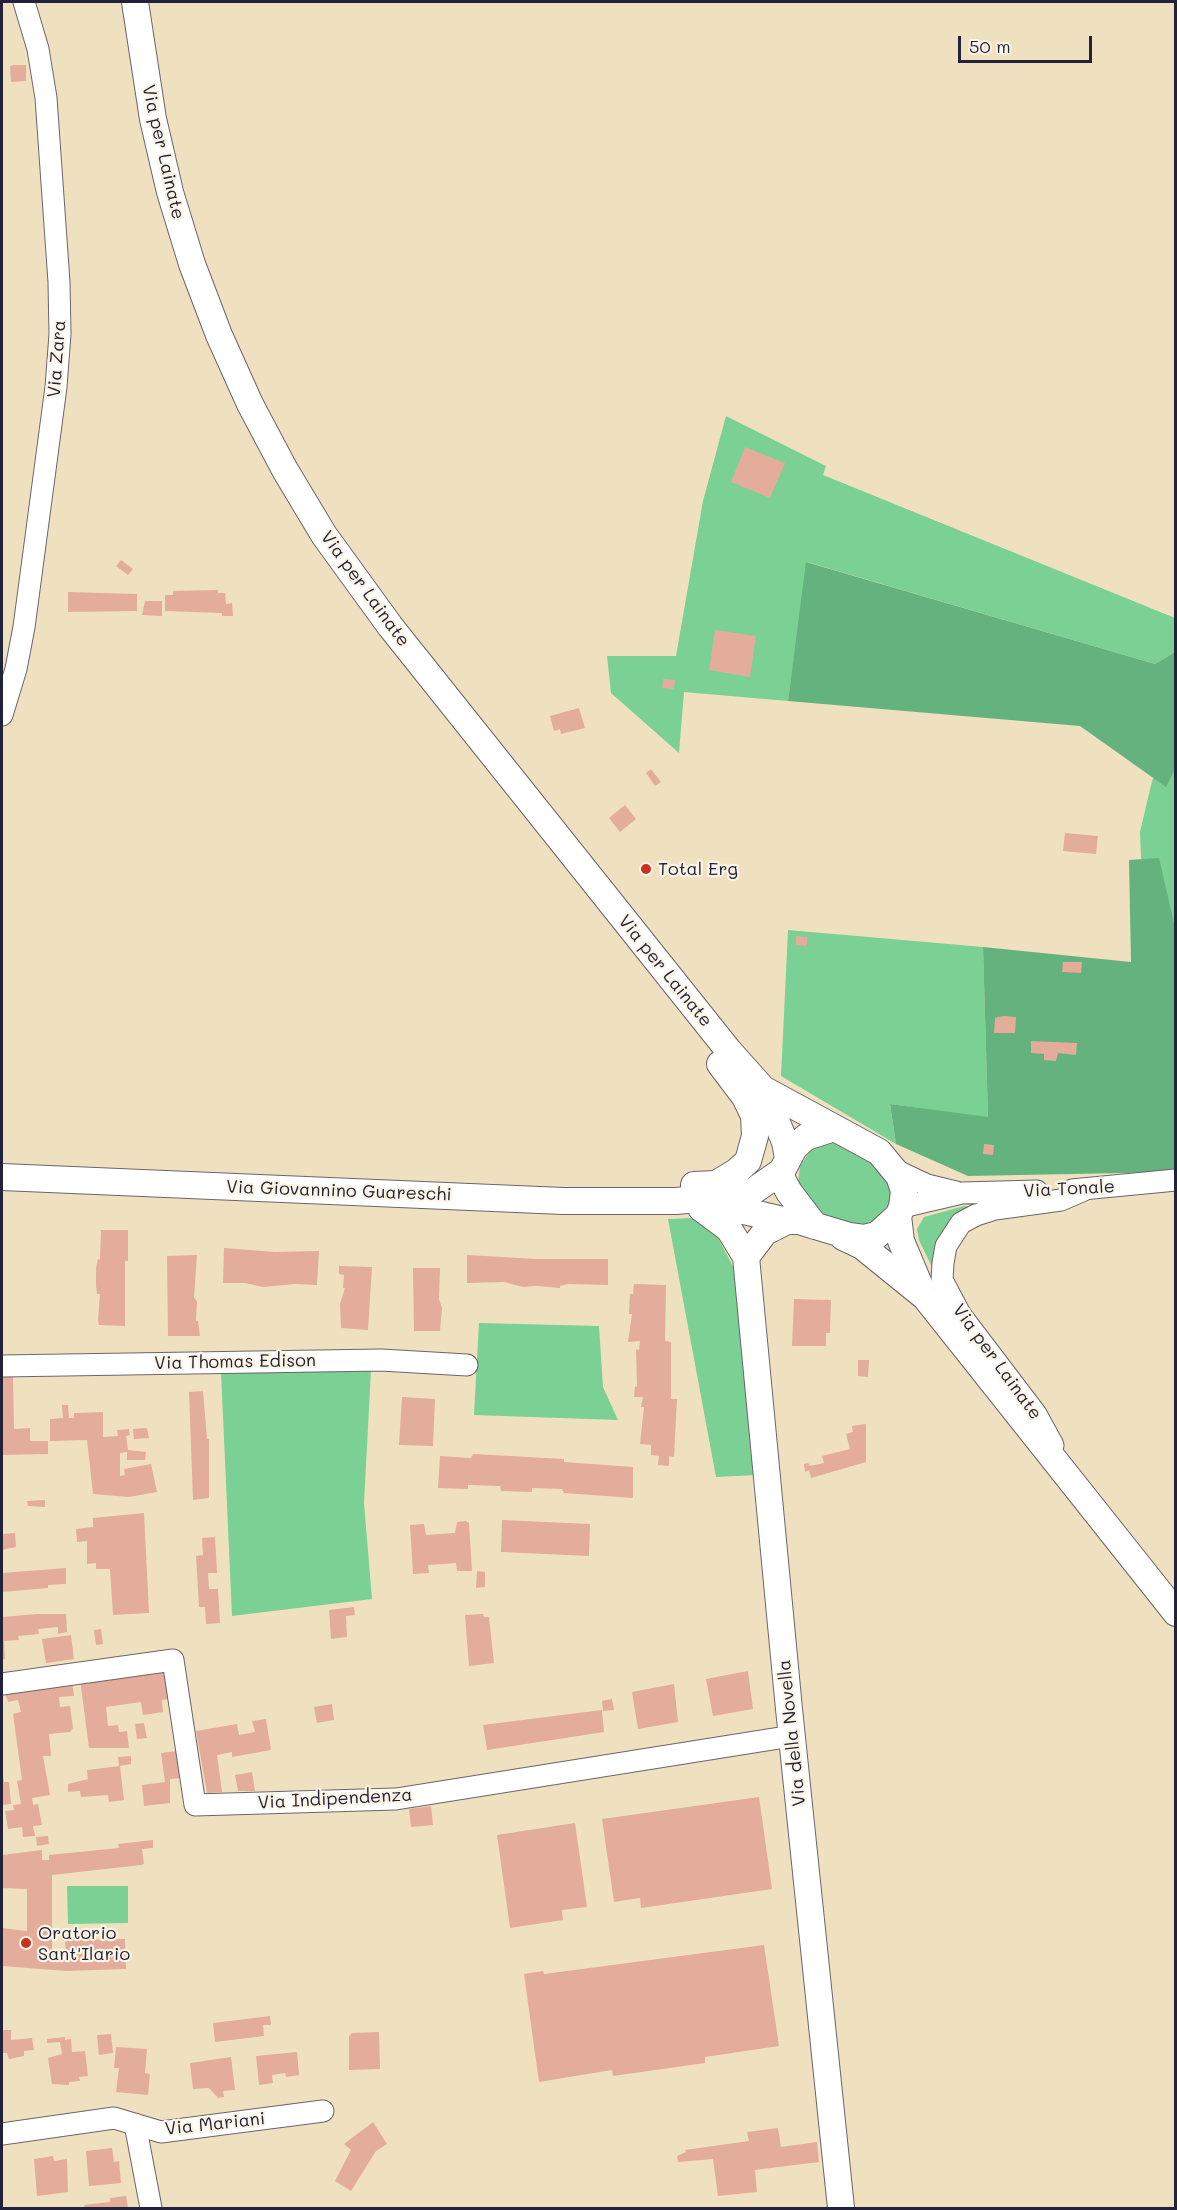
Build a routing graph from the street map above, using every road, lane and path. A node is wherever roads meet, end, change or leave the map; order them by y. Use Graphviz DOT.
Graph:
graph roads {
  1 [pos="24,2"];
  2 [pos="135,2"];
  3 [pos="2,716"];
  4 [pos="624,920"];
  5 [pos="763,1089"];
  6 [pos="834,1128"];
  7 [pos="785,1165"];
  8 [pos="895,1170"];
  9 [pos="2,1177"];
  10 [pos="1176,1180"];
  11 [pos="1084,1190"];
  12 [pos="962,1193"];
  13 [pos="563,1201"];
  14 [pos="676,1201"];
  15 [pos="746,1202"];
  16 [pos="701,1208"];
  17 [pos="900,1212"];
  18 [pos="787,1221"];
  19 [pos="823,1229"];
  20 [pos="742,1250"];
  21 [pos="925,1297"];
  22 [pos="467,1365"];
  23 [pos="2,1366"];
  24 [pos="1072,1484"];
  25 [pos="1176,1613"];
  26 [pos="2,1684"];
  27 [pos="792,1736"];
  28 [pos="323,2111"];
  29 [pos="135,2124"];
  30 [pos="2,2134"];
  31 [pos="151,2208"];
  32 [pos="841,2208"];
  1 -- 3 [label="street, Via Zara"];
  2 -- 4 [label="street, Via per Lainate"];
  4 -- 5 [label="street, Via per Lainate"];
  4 -- 13 [label="street"];
  5 -- 6 [label="street, Via per Lainate"];
  5 -- 7 [label="street, Via per Lainate"];
  6 -- 7 [label="street"];
  6 -- 8 [label="street"];
  7 -- 15 [label="street"];
  7 -- 19 [label="street"];
  8 -- 12 [label="street"];
  8 -- 17 [label="street"];
  9 -- 13 [label="street, Via Giovannino Guareschi"];
  10 -- 11 [label="street, Via Tonale"];
  11 -- 12 [label="street, Via Tonale"];
  11 -- 24 [label="street, Via per Lainate"];
  12 -- 17 [label="street"];
  13 -- 14 [label="street, Via Giovannino Guareschi"];
  14 -- 15 [label="street"];
  14 -- 16 [label="street"];
  15 -- 16 [label="street"];
  15 -- 18 [label="street, Via per Lainate"];
  15 -- 20 [label="street, Via della Novella"];
  16 -- 20 [label="street"];
  17 -- 19 [label="street, Via per Lainate"];
  17 -- 21 [label="street, Via per Lainate"];
  18 -- 19 [label="street, Via per Lainate"];
  18 -- 20 [label="street"];
  19 -- 21 [label="street, Via per Lainate"];
  20 -- 27 [label="street, Via della Novella"];
  21 -- 24 [label="street, Via per Lainate"];
  22 -- 23 [label="street, Via Thomas Edison"];
  24 -- 25 [label="street, Via per Lainate"];
  26 -- 27 [label="street, Via Indipendenza"];
  27 -- 32 [label="street, Via della Novella"];
  28 -- 29 [label="street, Via Mariani"];
  29 -- 30 [label="street, Via Mariani"];
  29 -- 31 [label="street"];
}
